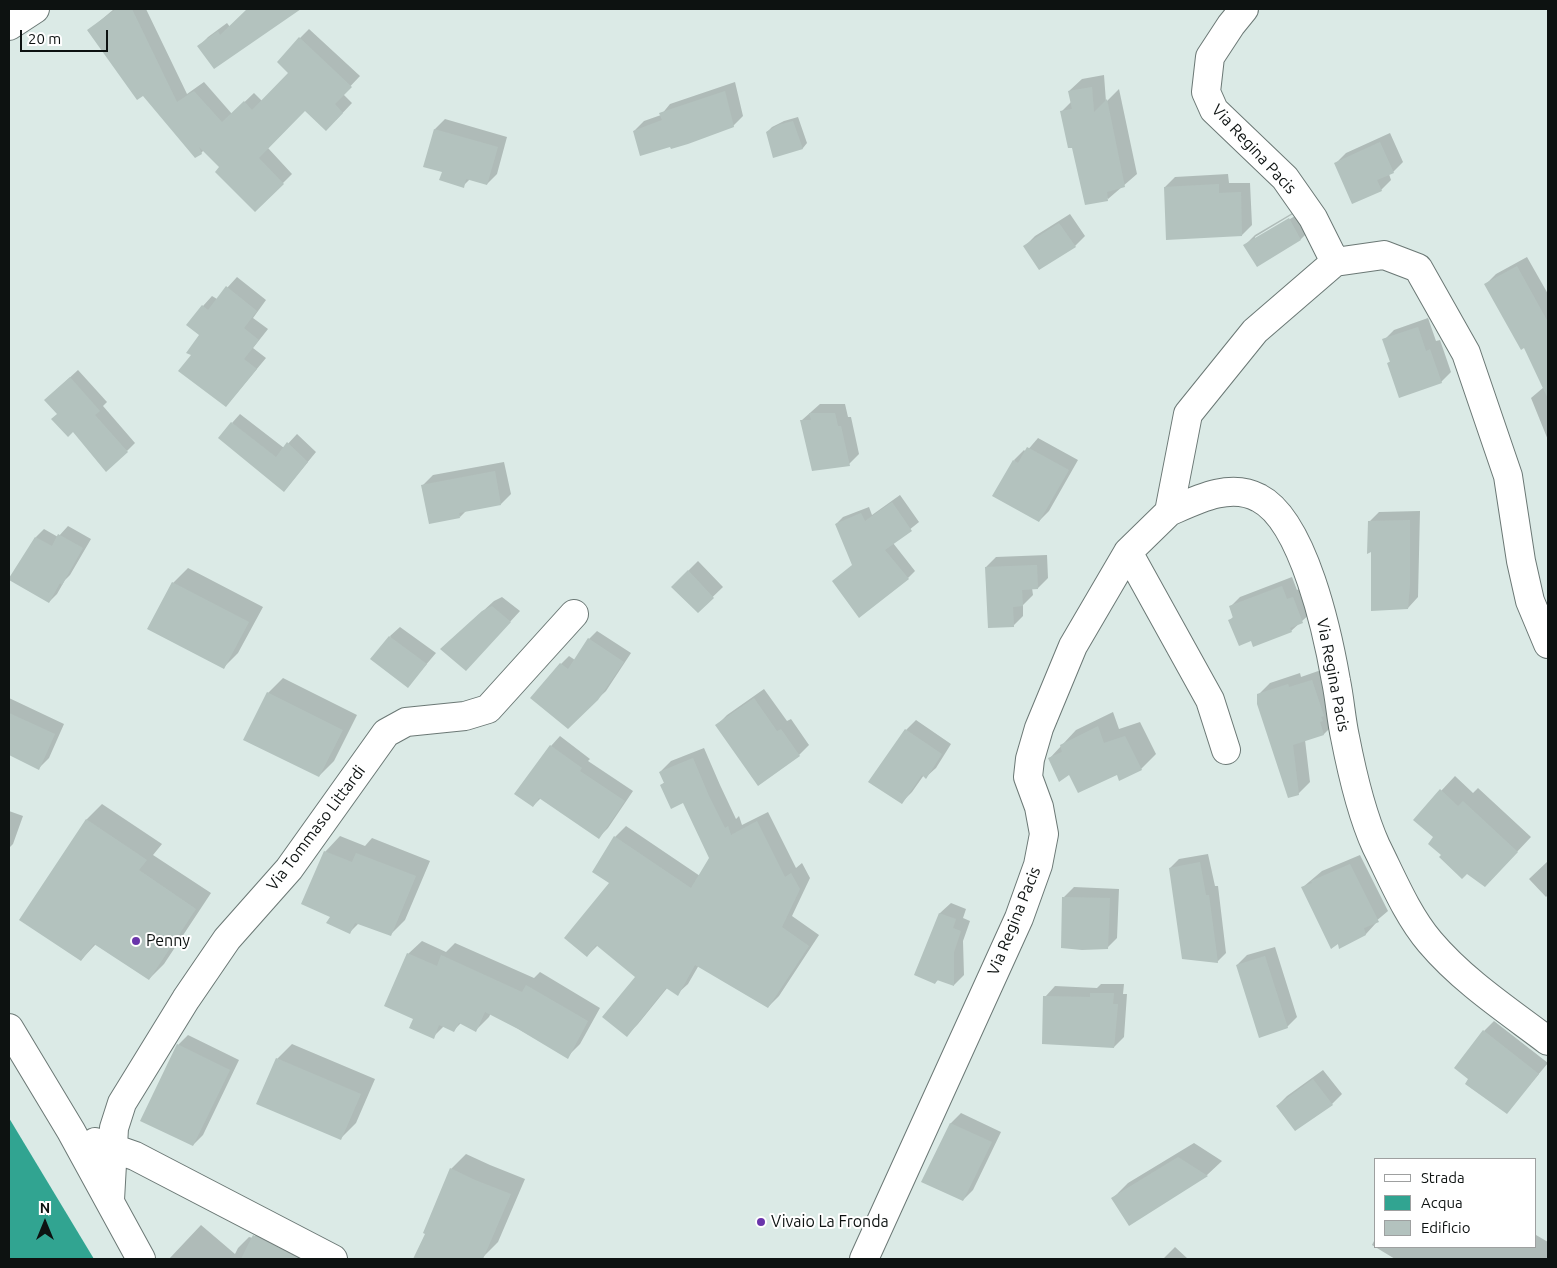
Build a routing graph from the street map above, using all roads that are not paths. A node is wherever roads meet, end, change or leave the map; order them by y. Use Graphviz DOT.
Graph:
graph roads {
  1 [pos="35,9"];
  2 [pos="1244,9"];
  3 [pos="9,26"];
  4 [pos="1335,262"];
  5 [pos="1169,512"];
  6 [pos="1128,552"];
  7 [pos="574,614"];
  8 [pos="1548,644"];
  9 [pos="1226,750"];
  10 [pos="9,1028"];
  11 [pos="1548,1041"];
  12 [pos="71,1131"];
  13 [pos="112,1147"];
  14 [pos="110,1200"];
  15 [pos="142,1259"];
  16 [pos="333,1259"];
  17 [pos="864,1259"];
  1 -- 3 [label="street"];
  2 -- 4 [label="street, Via Regina Pacis"];
  4 -- 5 [label="street"];
  4 -- 8 [label="street"];
  5 -- 6 [label="street, Via Regina Pacis"];
  5 -- 11 [label="street, Via Regina Pacis"];
  6 -- 9 [label="street"];
  6 -- 17 [label="street, Via Regina Pacis"];
  7 -- 13 [label="street, Via Tommaso Littardi"];
  10 -- 12 [label="street"];
  12 -- 13 [label="street"];
  12 -- 14 [label="street"];
  13 -- 14 [label="street, Via Tommaso Littardi"];
  13 -- 16 [label="street"];
  14 -- 15 [label="street"];
}
